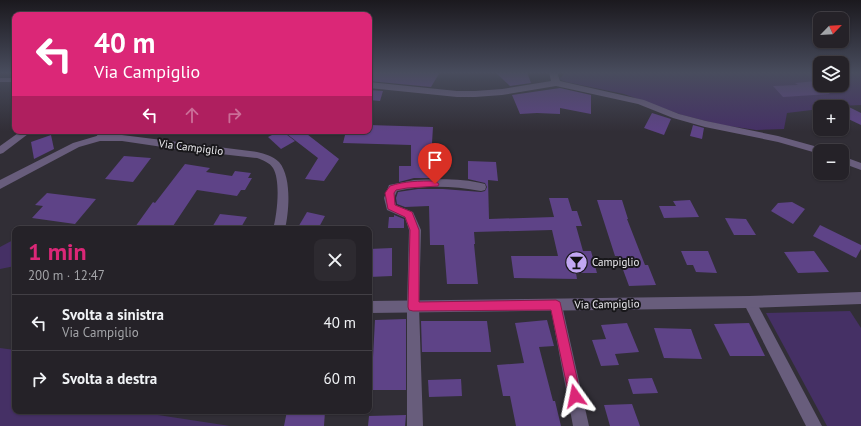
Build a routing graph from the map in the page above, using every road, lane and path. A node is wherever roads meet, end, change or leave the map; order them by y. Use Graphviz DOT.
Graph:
graph roads {
  1 [pos="436,92"];
  2 [pos="503,92"];
  3 [pos="596,92"];
  4 [pos="12,134"];
  5 [pos="23,134"];
  6 [pos="103,135"];
  7 [pos="0,143"];
  8 [pos="813,149"];
  9 [pos="0,151"];
  10 [pos="849,162"];
  11 [pos="861,167"];
  12 [pos="0,185"];
  13 [pos="482,187"];
  14 [pos="280,226"];
  15 [pos="861,298"];
  16 [pos="749,302"];
  17 [pos="556,305"];
  18 [pos="372,307"];
  19 [pos="413,307"];
  20 [pos="415,426"];
  21 [pos="581,426"];
  22 [pos="814,426"];
  1 -- 2 [label="street"];
  3 -- 8 [label="street"];
  4 -- 7 [label="street"];
  5 -- 9 [label="street"];
  6 -- 12 [label="street, Via Campiglio"];
  6 -- 14 [label="street, Via Campiglio"];
  10 -- 11 [label="street"];
  13 -- 19 [label="street"];
  15 -- 16 [label="street, Via Campiglio"];
  16 -- 17 [label="street, Via Campiglio"];
  16 -- 22 [label="street"];
  17 -- 19 [label="street, Via Campiglio"];
  17 -- 21 [label="street"];
  18 -- 19 [label="street, Via Campiglio"];
  19 -- 20 [label="street"];
}
